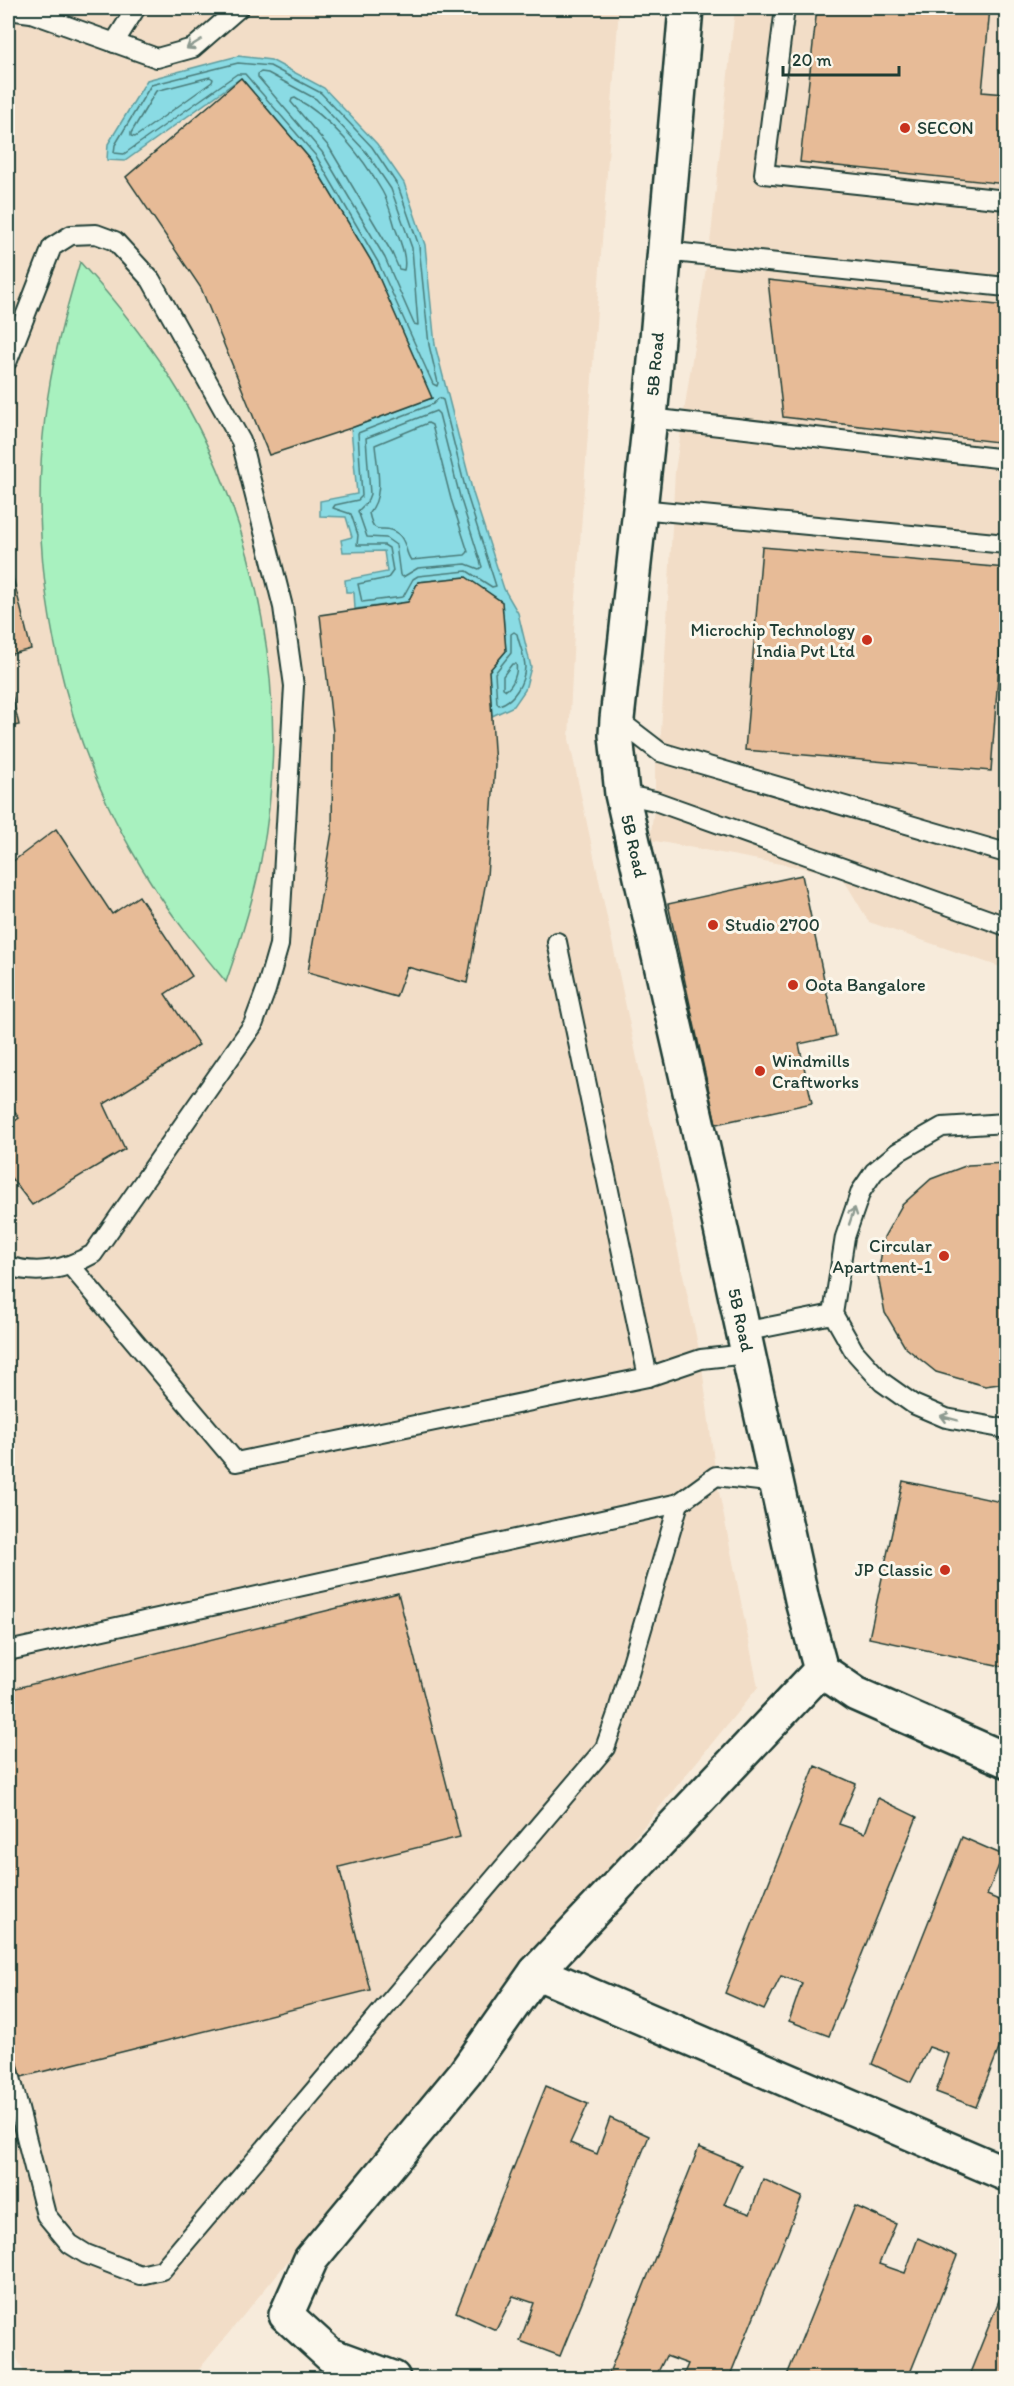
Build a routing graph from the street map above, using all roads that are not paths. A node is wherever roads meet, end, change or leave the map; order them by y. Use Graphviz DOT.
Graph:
graph roads {
  1 [pos="136,8"];
  2 [pos="239,8"];
  3 [pos="686,8"];
  4 [pos="785,8"];
  5 [pos="8,10"];
  6 [pos="114,43"];
  7 [pos="1006,200"];
  8 [pos="664,251"];
  9 [pos="1006,287"];
  10 [pos="8,360"];
  11 [pos="650,418"];
  12 [pos="1006,459"];
  13 [pos="640,509"];
  14 [pos="1006,544"];
  15 [pos="617,719"];
  16 [pos="622,794"];
  17 [pos="1006,853"];
  18 [pos="1006,926"];
  19 [pos="557,942"];
  20 [pos="1006,1123"];
  21 [pos="8,1266"];
  22 [pos="71,1266"];
  23 [pos="832,1314"];
  24 [pos="745,1343"];
  25 [pos="648,1377"];
  26 [pos="1006,1429"];
  27 [pos="776,1483"];
  28 [pos="679,1503"];
  29 [pos="8,1651"];
  30 [pos="821,1670"];
  31 [pos="1006,1760"];
  32 [pos="536,1972"];
  33 [pos="8,2066"];
  34 [pos="1006,2174"];
  35 [pos="393,2379"];
  1 -- 6 [label="lane"];
  2 -- 6 [label="lane, one-way"];
  3 -- 8 [label="street, 5B Road"];
  4 -- 7 [label="lane"];
  5 -- 6 [label="lane"];
  8 -- 9 [label="lane"];
  8 -- 11 [label="street, 5B Road"];
  10 -- 22 [label="lane"];
  11 -- 12 [label="lane"];
  11 -- 13 [label="street, 5B Road"];
  13 -- 14 [label="lane"];
  13 -- 15 [label="street, 5B Road"];
  15 -- 16 [label="street, 5B Road"];
  15 -- 17 [label="lane"];
  16 -- 18 [label="lane"];
  16 -- 24 [label="street, 5B Road"];
  19 -- 25 [label="lane"];
  23 -- 20 [label="lane, one-way"];
  21 -- 22 [label="lane"];
  22 -- 25 [label="lane"];
  23 -- 24 [label="lane"];
  26 -- 23 [label="lane, one-way"];
  24 -- 25 [label="lane"];
  24 -- 27 [label="street, 5B Road"];
  27 -- 28 [label="lane"];
  27 -- 30 [label="street, 5B Road"];
  28 -- 29 [label="lane"];
  28 -- 33 [label="lane"];
  30 -- 31 [label="street"];
  30 -- 32 [label="street"];
  32 -- 34 [label="street"];
  32 -- 35 [label="street"];
}
